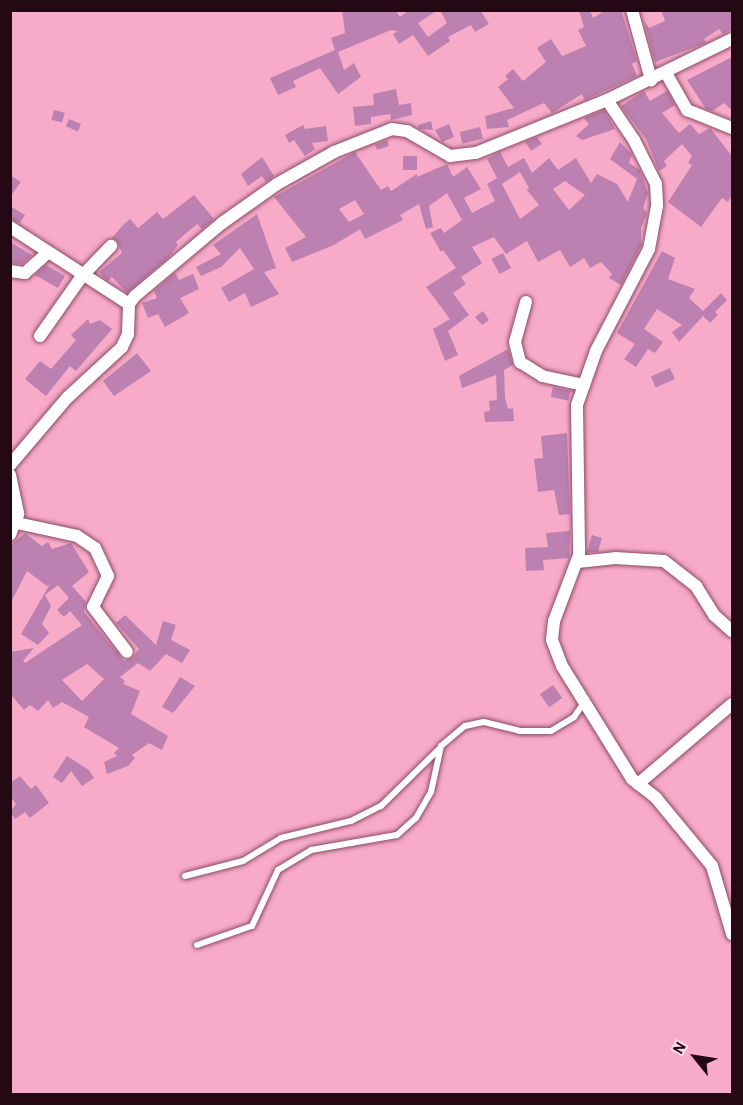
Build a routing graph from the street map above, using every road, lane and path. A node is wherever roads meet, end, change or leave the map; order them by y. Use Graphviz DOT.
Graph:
graph roads {
  1 [pos="632,10"];
  2 [pos="732,39"];
  3 [pos="666,72"];
  4 [pos="651,80"];
  5 [pos="608,100"];
  6 [pos="732,128"];
  7 [pos="10,227"];
  8 [pos="111,246"];
  9 [pos="47,253"];
  10 [pos="10,271"];
  11 [pos="82,276"];
  12 [pos="526,302"];
  13 [pos="129,304"];
  14 [pos="40,336"];
  15 [pos="584,385"];
  16 [pos="10,465"];
  17 [pos="10,475"];
  18 [pos="17,523"];
  19 [pos="10,535"];
  20 [pos="578,562"];
  21 [pos="732,631"];
  22 [pos="127,652"];
  23 [pos="585,700"];
  24 [pos="732,704"];
  25 [pos="441,746"];
  26 [pos="638,784"];
  27 [pos="185,876"];
  28 [pos="732,934"];
  29 [pos="196,945"];
  1 -- 4 [label="street"];
  2 -- 3 [label="street"];
  3 -- 4 [label="street"];
  3 -- 6 [label="street"];
  4 -- 5 [label="street"];
  5 -- 13 [label="street"];
  5 -- 15 [label="street"];
  7 -- 9 [label="street"];
  8 -- 11 [label="street"];
  9 -- 10 [label="street"];
  9 -- 11 [label="street"];
  11 -- 13 [label="street"];
  11 -- 14 [label="street"];
  12 -- 15 [label="street"];
  13 -- 16 [label="street"];
  15 -- 20 [label="street"];
  17 -- 18 [label="street"];
  18 -- 19 [label="street"];
  18 -- 22 [label="street"];
  20 -- 21 [label="street"];
  20 -- 23 [label="street"];
  23 -- 25 [label="lane"];
  23 -- 26 [label="street"];
  24 -- 26 [label="street"];
  25 -- 27 [label="lane"];
  25 -- 29 [label="lane"];
  26 -- 28 [label="street"];
}
